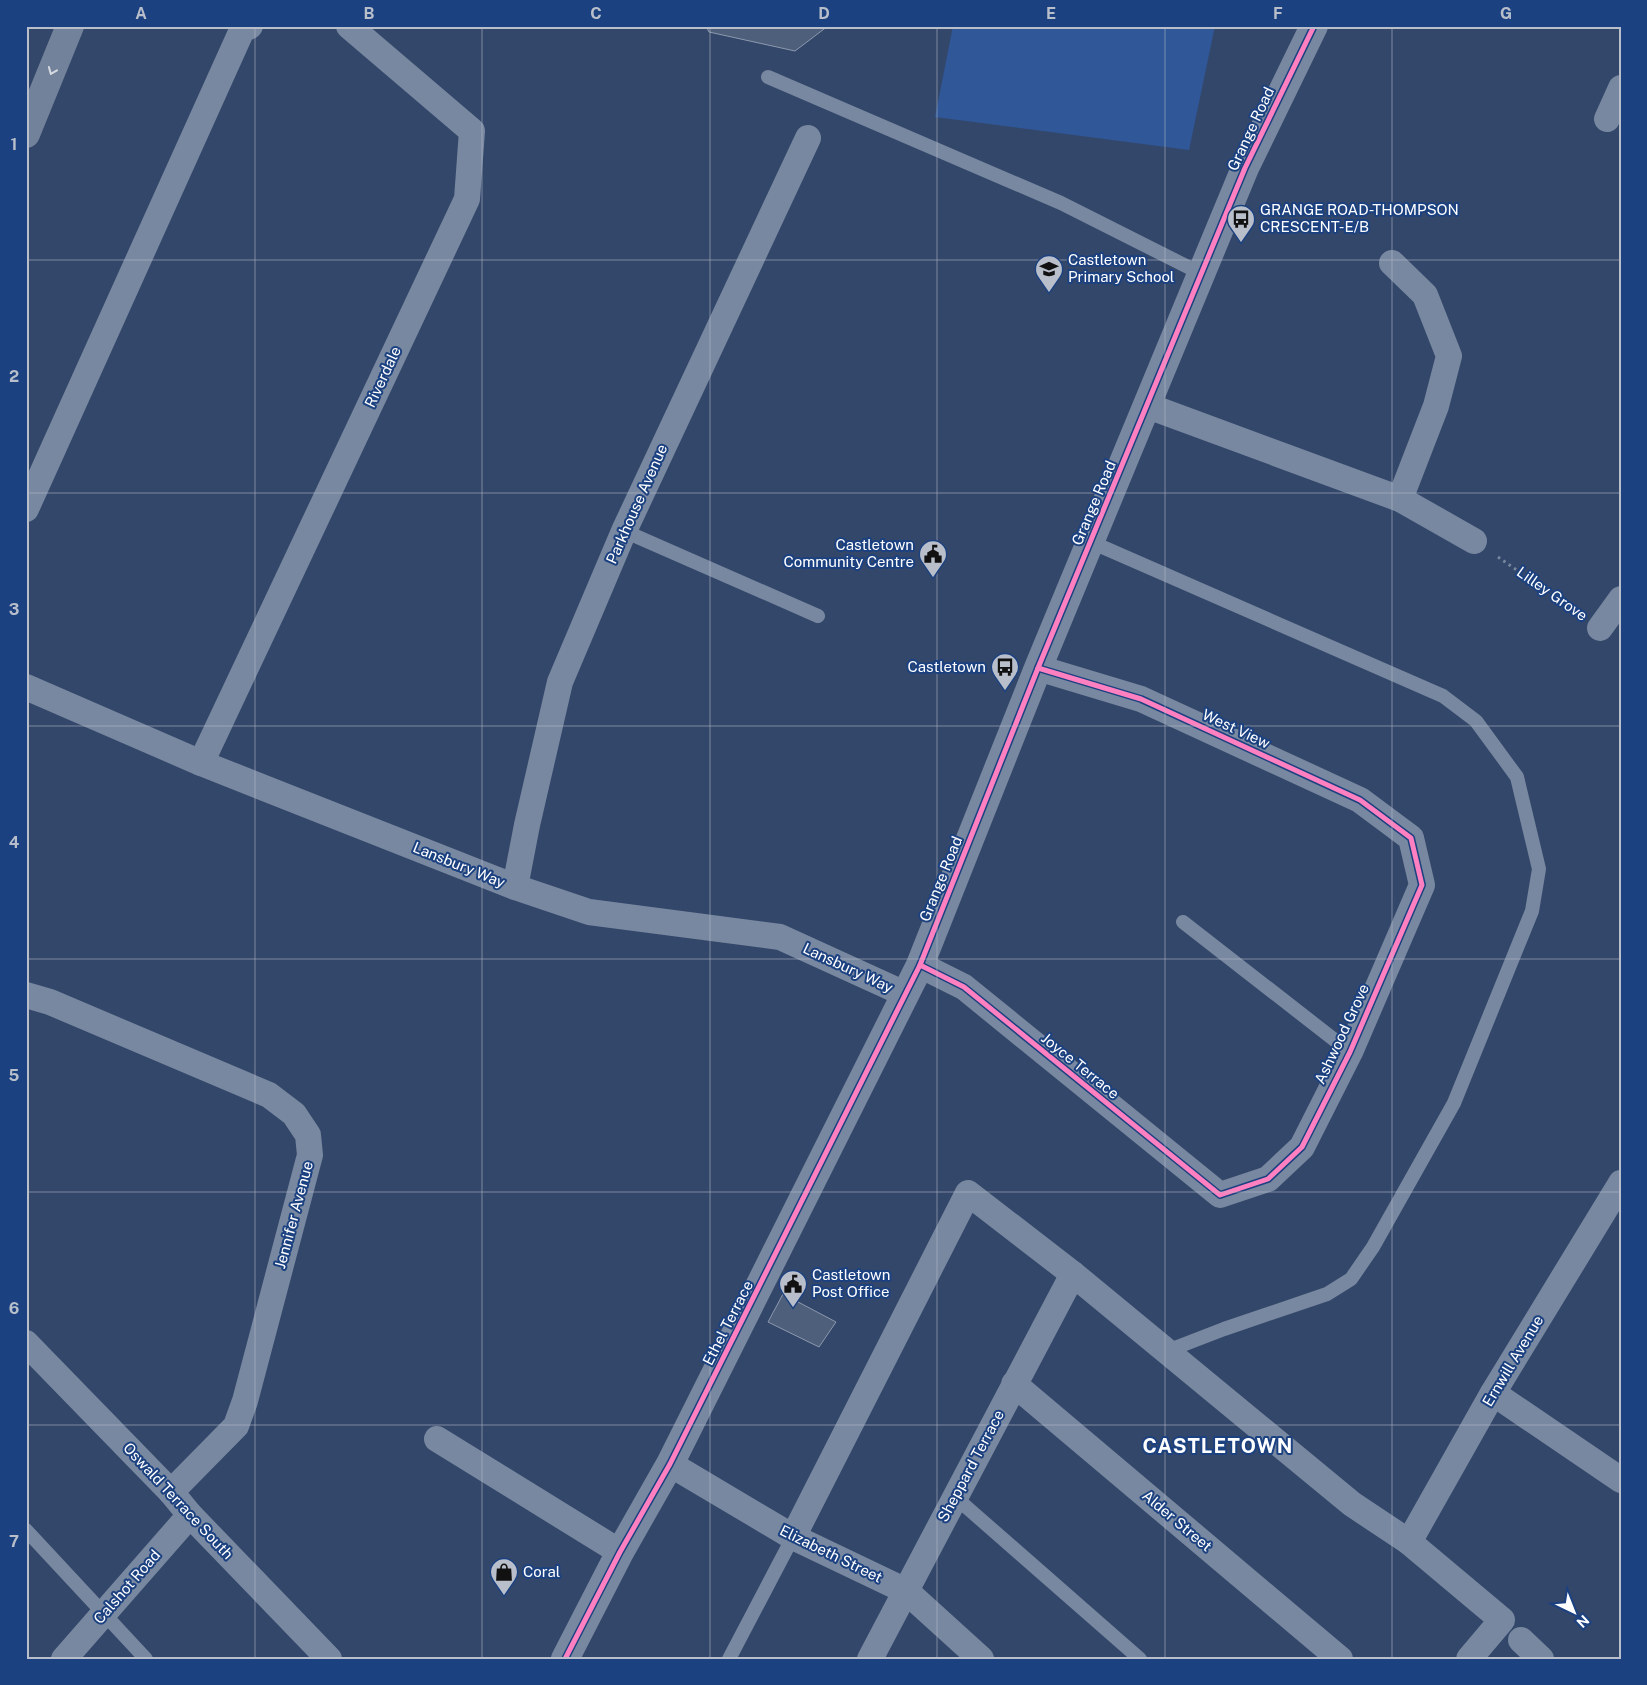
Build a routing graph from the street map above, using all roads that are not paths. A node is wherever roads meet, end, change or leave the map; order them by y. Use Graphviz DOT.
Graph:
graph roads {
  1 [pos="70,26"];
  2 [pos="250,26"];
  3 [pos="349,26"];
  4 [pos="1314,26"];
  5 [pos="768,77"];
  6 [pos="1621,88"];
  7 [pos="1607,119"];
  8 [pos="26,134"];
  9 [pos="808,138"];
  10 [pos="1392,263"];
  11 [pos="1202,274"];
  12 [pos="1148,406"];
  13 [pos="1400,499"];
  14 [pos="26,510"];
  15 [pos="624,531"];
  16 [pos="1474,541"];
  17 [pos="1091,542"];
  18 [pos="1621,599"];
  19 [pos="818,616"];
  20 [pos="1600,628"];
  21 [pos="1038,668"];
  22 [pos="26,686"];
  23 [pos="201,763"];
  24 [pos="1411,838"];
  25 [pos="515,887"];
  26 [pos="1182,922"];
  27 [pos="920,965"];
  28 [pos="905,994"];
  29 [pos="26,995"];
  30 [pos="1350,1052"];
  31 [pos="1621,1182"];
  32 [pos="1220,1195"];
  33 [pos="1073,1274"];
  34 [pos="26,1343"];
  35 [pos="1167,1351"];
  36 [pos="1014,1384"];
  37 [pos="1493,1393"];
  38 [pos="436,1439"];
  39 [pos="670,1464"];
  40 [pos="1621,1480"];
  41 [pos="171,1492"];
  42 [pos="955,1497"];
  43 [pos="190,1515"];
  44 [pos="26,1530"];
  45 [pos="793,1537"];
  46 [pos="1409,1542"];
  47 [pos="620,1552"];
  48 [pos="906,1591"];
  49 [pos="103,1614"];
  50 [pos="1521,1640"];
  51 [pos="64,1659"];
  52 [pos="146,1659"];
  53 [pos="329,1659"];
  54 [pos="565,1659"];
  55 [pos="729,1659"];
  56 [pos="870,1659"];
  57 [pos="981,1659"];
  58 [pos="1140,1659"];
  59 [pos="1340,1659"];
  60 [pos="1470,1659"];
  61 [pos="1541,1659"];
  1 -- 8 [label="highway, one-way"];
  2 -- 14 [label="street"];
  3 -- 23 [label="street, Riverdale"];
  4 -- 11 [label="street, Grange Road"];
  5 -- 11 [label="lane"];
  6 -- 7 [label="street"];
  9 -- 15 [label="street, Parkhouse Avenue"];
  10 -- 13 [label="street"];
  11 -- 12 [label="street, Grange Road"];
  12 -- 13 [label="street"];
  12 -- 17 [label="street, Grange Road"];
  13 -- 16 [label="street"];
  15 -- 19 [label="lane"];
  15 -- 25 [label="street, Parkhouse Avenue"];
  17 -- 21 [label="street, Grange Road"];
  17 -- 35 [label="lane"];
  18 -- 20 [label="street, Lilley Grove"];
  21 -- 24 [label="street, West View"];
  21 -- 27 [label="street, Grange Road"];
  22 -- 23 [label="street, Lansbury Way"];
  23 -- 25 [label="street, Lansbury Way"];
  24 -- 30 [label="street, Ashwood Grove"];
  25 -- 28 [label="street, Lansbury Way"];
  26 -- 30 [label="lane"];
  27 -- 28 [label="street, Grange Road"];
  27 -- 32 [label="street, Joyce Terrace"];
  28 -- 39 [label="street, Ethel Terrace"];
  29 -- 41 [label="street, Jennifer Avenue"];
  30 -- 32 [label="street, Ashwood Grove"];
  31 -- 37 [label="street, Ernwill Avenue"];
  33 -- 35 [label="street"];
  33 -- 36 [label="street, Sheppard Terrace"];
  33 -- 45 [label="street"];
  34 -- 41 [label="street, Oswald Terrace South"];
  35 -- 46 [label="street"];
  36 -- 42 [label="street, Sheppard Terrace"];
  36 -- 59 [label="street, Alder Street"];
  37 -- 40 [label="street"];
  37 -- 46 [label="street, Ernwill Avenue"];
  38 -- 47 [label="street"];
  39 -- 45 [label="street, Elizabeth Street"];
  39 -- 47 [label="street, Ethel Terrace"];
  41 -- 43 [label="street, Oswald Terrace South"];
  42 -- 48 [label="street, Sheppard Terrace"];
  42 -- 58 [label="lane"];
  43 -- 49 [label="street, Calshot Road"];
  43 -- 53 [label="street, Oswald Terrace South"];
  44 -- 49 [label="lane"];
  45 -- 48 [label="street, Elizabeth Street"];
  45 -- 55 [label="lane"];
  46 -- 60 [label="street"];
  47 -- 54 [label="street, Ethel Terrace"];
  48 -- 56 [label="street, Sheppard Terrace"];
  48 -- 57 [label="street, Elizabeth Street"];
  49 -- 51 [label="street, Calshot Road"];
  49 -- 52 [label="lane"];
  50 -- 61 [label="street"];
}
